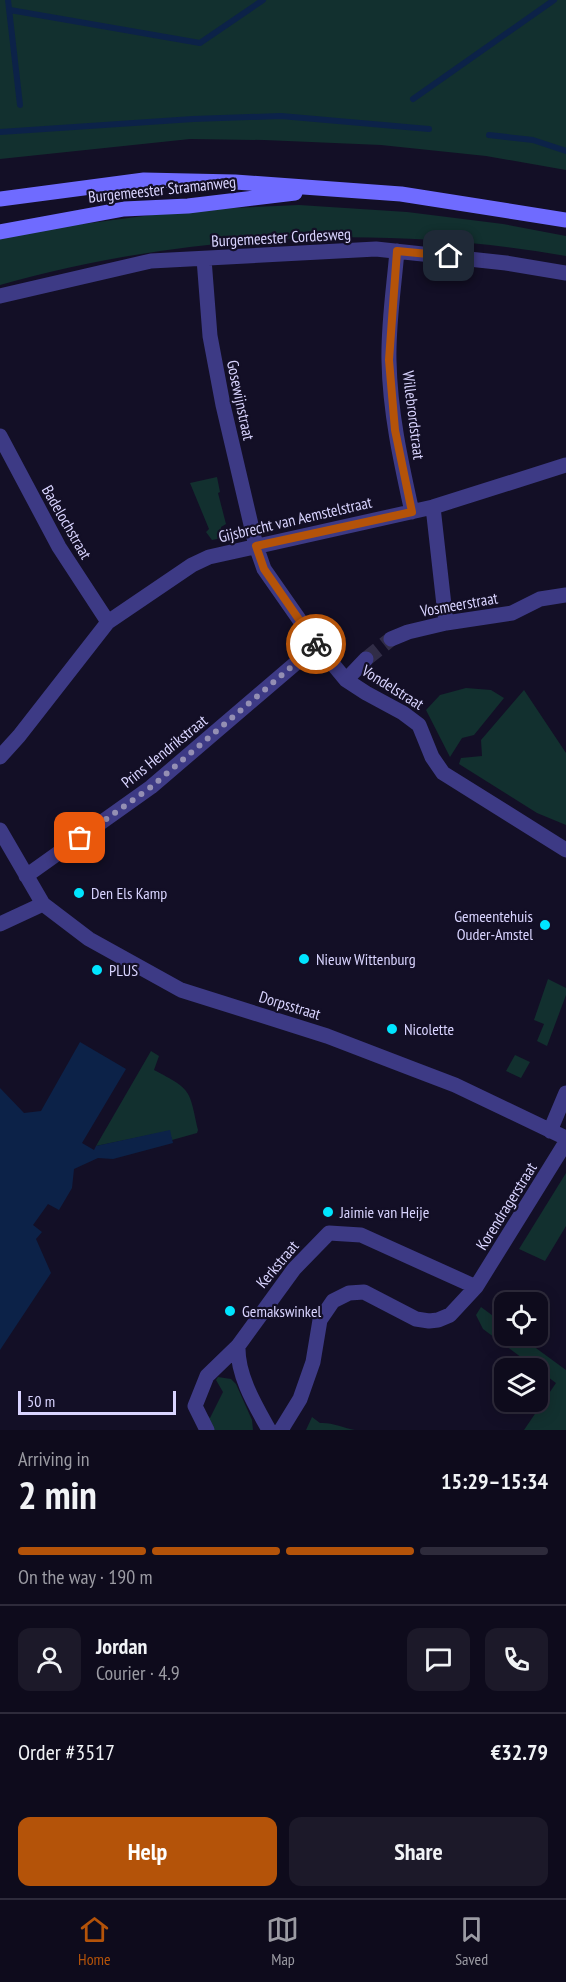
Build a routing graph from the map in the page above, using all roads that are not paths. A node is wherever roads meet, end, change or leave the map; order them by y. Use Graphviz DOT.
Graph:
graph roads {
  1 [pos="328,189"];
  2 [pos="0,199"];
  3 [pos="566,220"];
  4 [pos="0,232"];
  5 [pos="397,251"];
  6 [pos="204,259"];
  7 [pos="566,273"];
  8 [pos="0,296"];
  9 [pos="0,436"];
  10 [pos="566,465"];
  11 [pos="433,507"];
  12 [pos="412,512"];
  13 [pos="256,546"];
  14 [pos="566,595"];
  15 [pos="108,622"];
  16 [pos="446,623"];
  17 [pos="391,639"];
  18 [pos="317,645"];
  19 [pos="366,659"];
  20 [pos="346,680"];
  21 [pos="0,757"];
  22 [pos="0,830"];
  23 [pos="566,850"];
  24 [pos="26,876"];
  25 [pos="43,904"];
  26 [pos="0,924"];
  27 [pos="566,1093"];
  28 [pos="550,1131"];
  29 [pos="566,1138"];
  30 [pos="566,1143"];
  31 [pos="476,1287"];
  32 [pos="238,1346"];
  33 [pos="207,1430"];
  34 [pos="268,1430"];
  35 [pos="281,1430"];
  1 -- 2 [label="main road, Burgemeester Stramanweg"];
  1 -- 3 [label="main road, Burgemeester Stramanweg"];
  1 -- 4 [label="main road, Burgemeester Stramanweg"];
  5 -- 6 [label="street, Burgemeester Cordesweg"];
  5 -- 7 [label="street, Burgemeester Cordesweg"];
  5 -- 12 [label="street, Willebrordstraat"];
  6 -- 8 [label="street, Burgemeester Cordesweg"];
  6 -- 13 [label="street, Gosewijnstraat"];
  9 -- 15 [label="street, Badelochstraat"];
  10 -- 11 [label="street, Gijsbrecht van Aemstelstraat"];
  11 -- 12 [label="street, Gijsbrecht van Aemstelstraat"];
  11 -- 16 [label="street"];
  12 -- 13 [label="street, Gijsbrecht van Aemstelstraat"];
  13 -- 15 [label="street, Gijsbrecht van Aemstelstraat"];
  13 -- 18 [label="street, Vondelstraat"];
  14 -- 16 [label="street, Vosmeerstraat"];
  15 -- 21 [label="street, Gijsbrecht van Aemstelstraat"];
  16 -- 17 [label="street, Vosmeerstraat"];
  18 -- 20 [label="street, Vondelstraat"];
  18 -- 24 [label="street, Prins Hendrikstraat"];
  19 -- 20 [label="street"];
  20 -- 23 [label="street, Vondelstraat"];
  22 -- 24 [label="street, Dorpsstraat"];
  24 -- 25 [label="street, Dorpsstraat"];
  25 -- 26 [label="street"];
  25 -- 28 [label="street, Dorpsstraat"];
  27 -- 28 [label="street"];
  28 -- 29 [label="street, Dorpsstraat"];
  30 -- 31 [label="street, Korendragerstraat"];
  31 -- 32 [label="street, Kerkstraat"];
  31 -- 35 [label="street, Korendragerstraat"];
  32 -- 33 [label="street, Kerkstraat"];
  32 -- 34 [label="street"];
}
